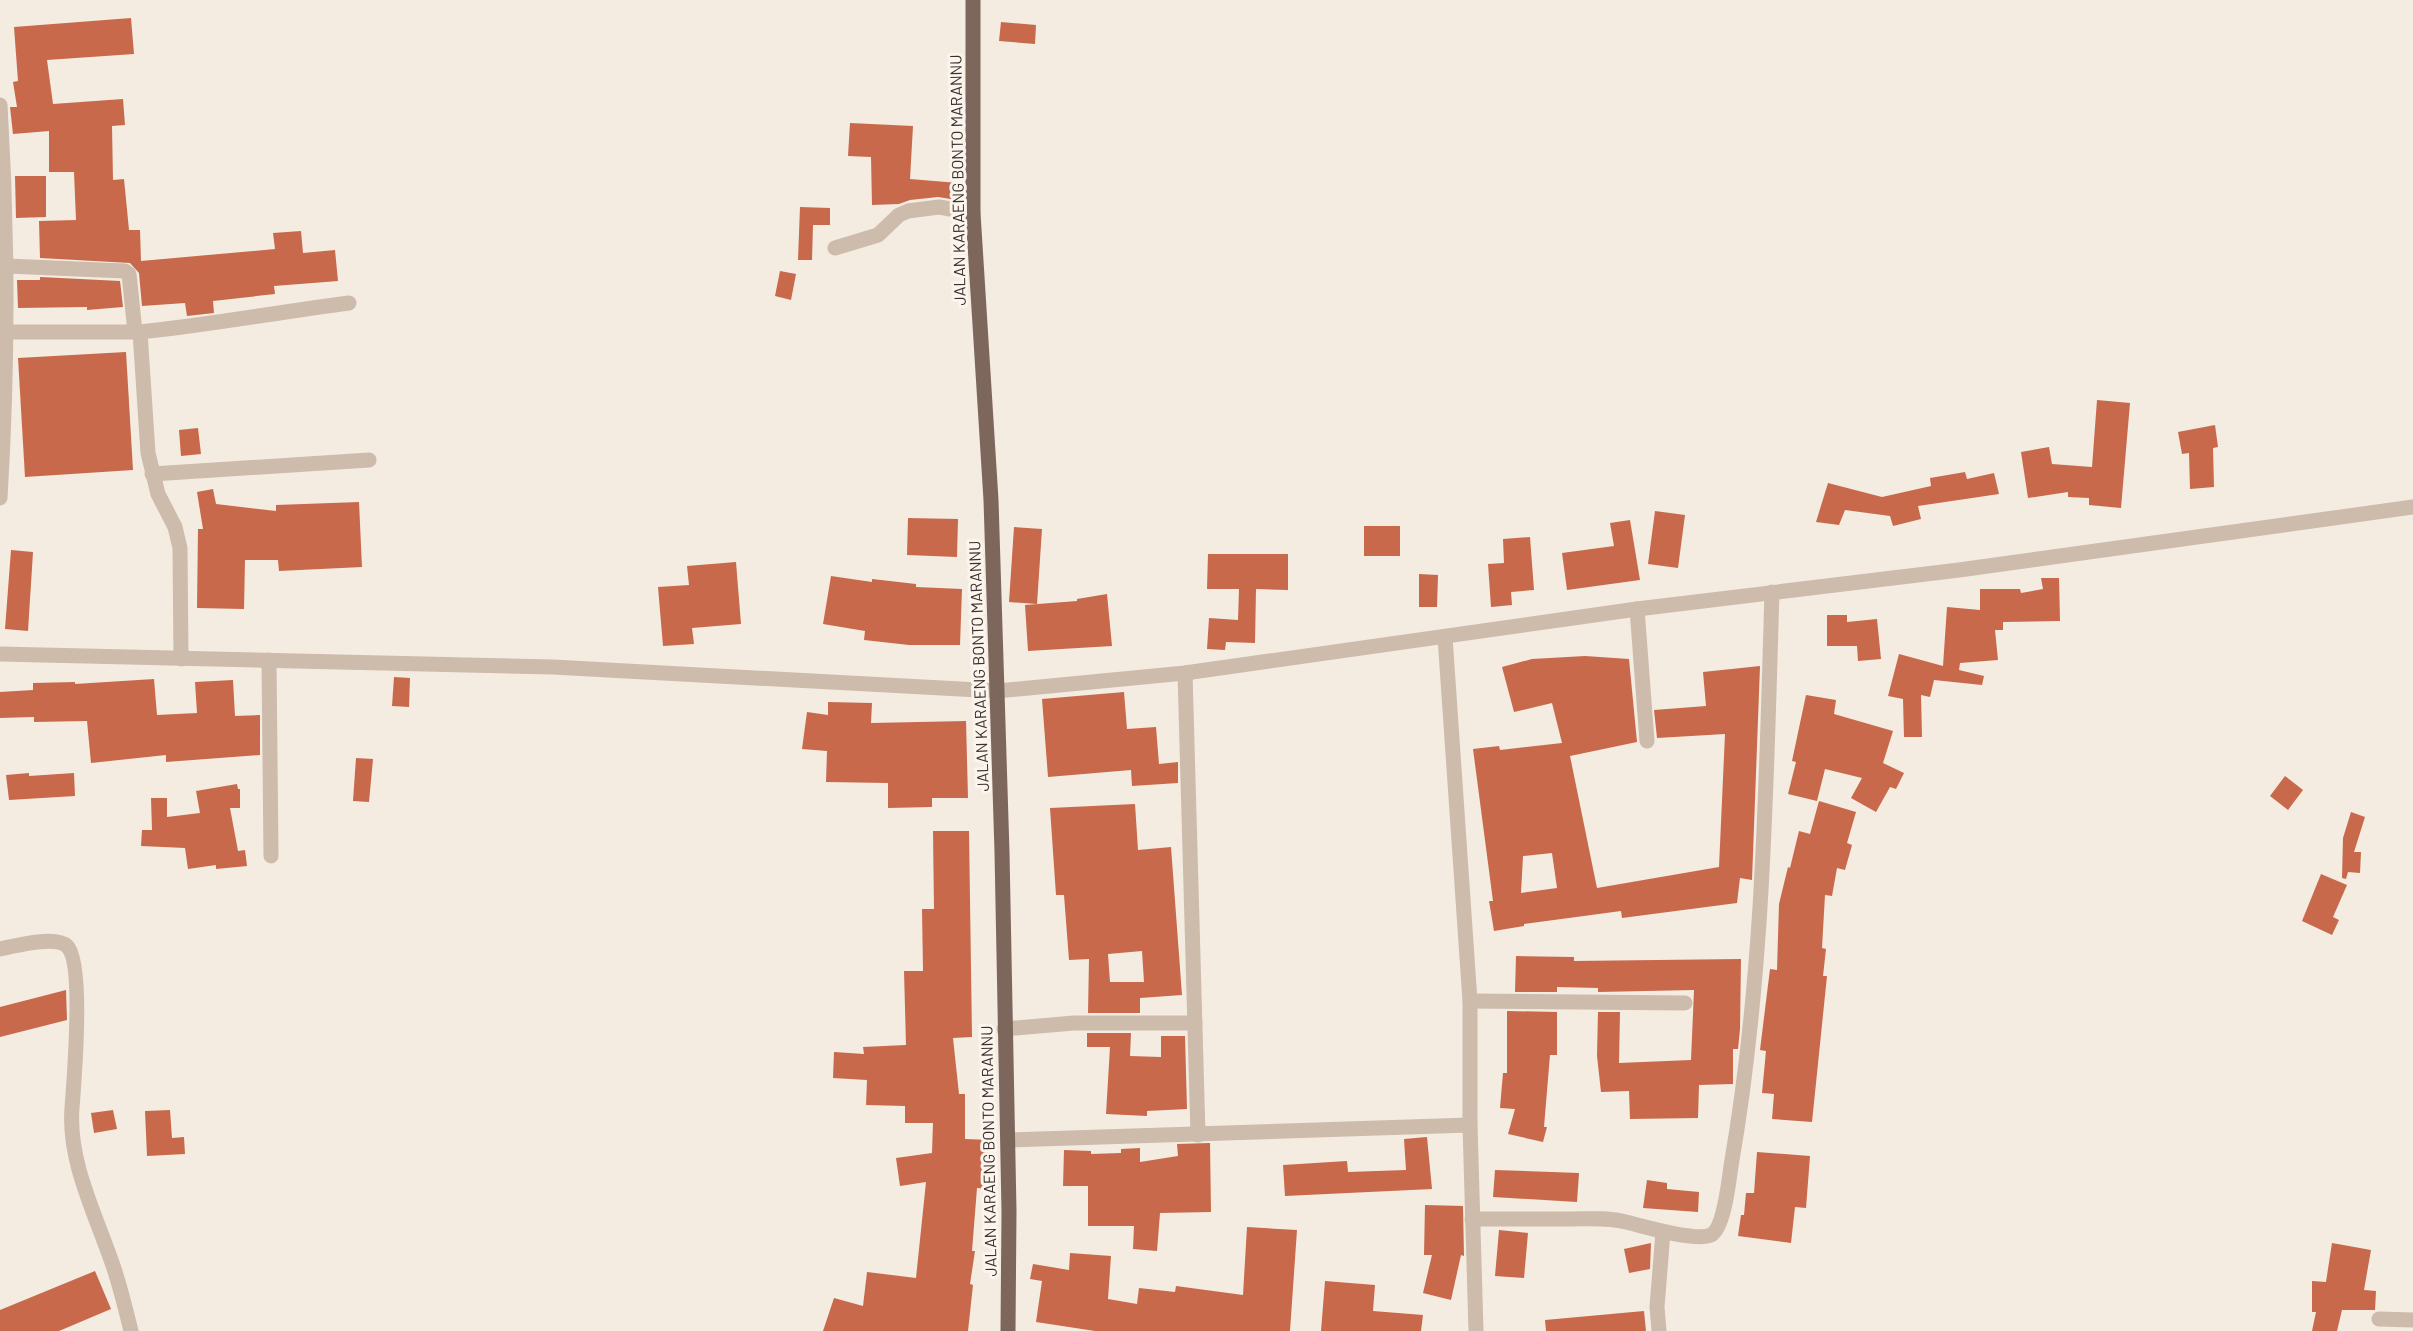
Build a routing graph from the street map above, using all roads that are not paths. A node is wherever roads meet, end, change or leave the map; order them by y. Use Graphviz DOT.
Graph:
graph roads {
  1 [pos="973,0"];
  2 [pos="0,105"];
  3 [pos="973,213"];
  4 [pos="835,248"];
  5 [pos="7,266"];
  6 [pos="349,303"];
  7 [pos="4,315"];
  8 [pos="8,332"];
  9 [pos="137,332"];
  10 [pos="2,422"];
  11 [pos="369,460"];
  12 [pos="152,474"];
  13 [pos="0,498"];
  14 [pos="2413,507"];
  15 [pos="1772,592"];
  16 [pos="1637,609"];
  17 [pos="1445,637"];
  18 [pos="0,654"];
  19 [pos="181,659"];
  20 [pos="269,660"];
  21 [pos="1185,673"];
  22 [pos="997,691"];
  23 [pos="1647,741"];
  24 [pos="271,856"];
  25 [pos="0,949"];
  26 [pos="1470,1001"];
  27 [pos="1685,1003"];
  28 [pos="1195,1023"];
  29 [pos="1004,1029"];
  30 [pos="1470,1125"];
  31 [pos="1198,1136"];
  32 [pos="1008,1140"];
  33 [pos="1472,1219"];
  34 [pos="1663,1232"];
  35 [pos="2379,1319"];
  36 [pos="2413,1320"];
  37 [pos="131,1331"];
  38 [pos="1008,1331"];
  39 [pos="1476,1331"];
  40 [pos="1659,1331"];
  1 -- 3 [label="main road, JALAN KARAENG BONTO MARANNU"];
  2 -- 5 [label="street"];
  3 -- 4 [label="street"];
  3 -- 22 [label="main road, JALAN KARAENG BONTO MARANNU"];
  5 -- 7 [label="street"];
  5 -- 9 [label="street"];
  6 -- 9 [label="street"];
  7 -- 8 [label="street"];
  8 -- 9 [label="street"];
  8 -- 10 [label="street"];
  9 -- 12 [label="street"];
  10 -- 13 [label="street"];
  11 -- 12 [label="street"];
  12 -- 19 [label="street"];
  14 -- 15 [label="street"];
  15 -- 16 [label="street"];
  15 -- 34 [label="street"];
  16 -- 17 [label="street"];
  16 -- 23 [label="street"];
  17 -- 21 [label="street"];
  17 -- 26 [label="street"];
  18 -- 19 [label="street"];
  19 -- 20 [label="street"];
  20 -- 22 [label="street"];
  20 -- 24 [label="street"];
  21 -- 22 [label="street"];
  21 -- 28 [label="street"];
  22 -- 29 [label="main road, JALAN KARAENG BONTO MARANNU"];
  25 -- 37 [label="street"];
  26 -- 27 [label="street"];
  26 -- 30 [label="street"];
  28 -- 29 [label="street"];
  28 -- 31 [label="street"];
  29 -- 32 [label="main road, JALAN KARAENG BONTO MARANNU"];
  30 -- 31 [label="street"];
  30 -- 33 [label="street"];
  31 -- 32 [label="street"];
  32 -- 38 [label="main road, JALAN KARAENG BONTO MARANNU"];
  33 -- 34 [label="street"];
  33 -- 39 [label="street"];
  34 -- 40 [label="street"];
  35 -- 36 [label="street"];
}
